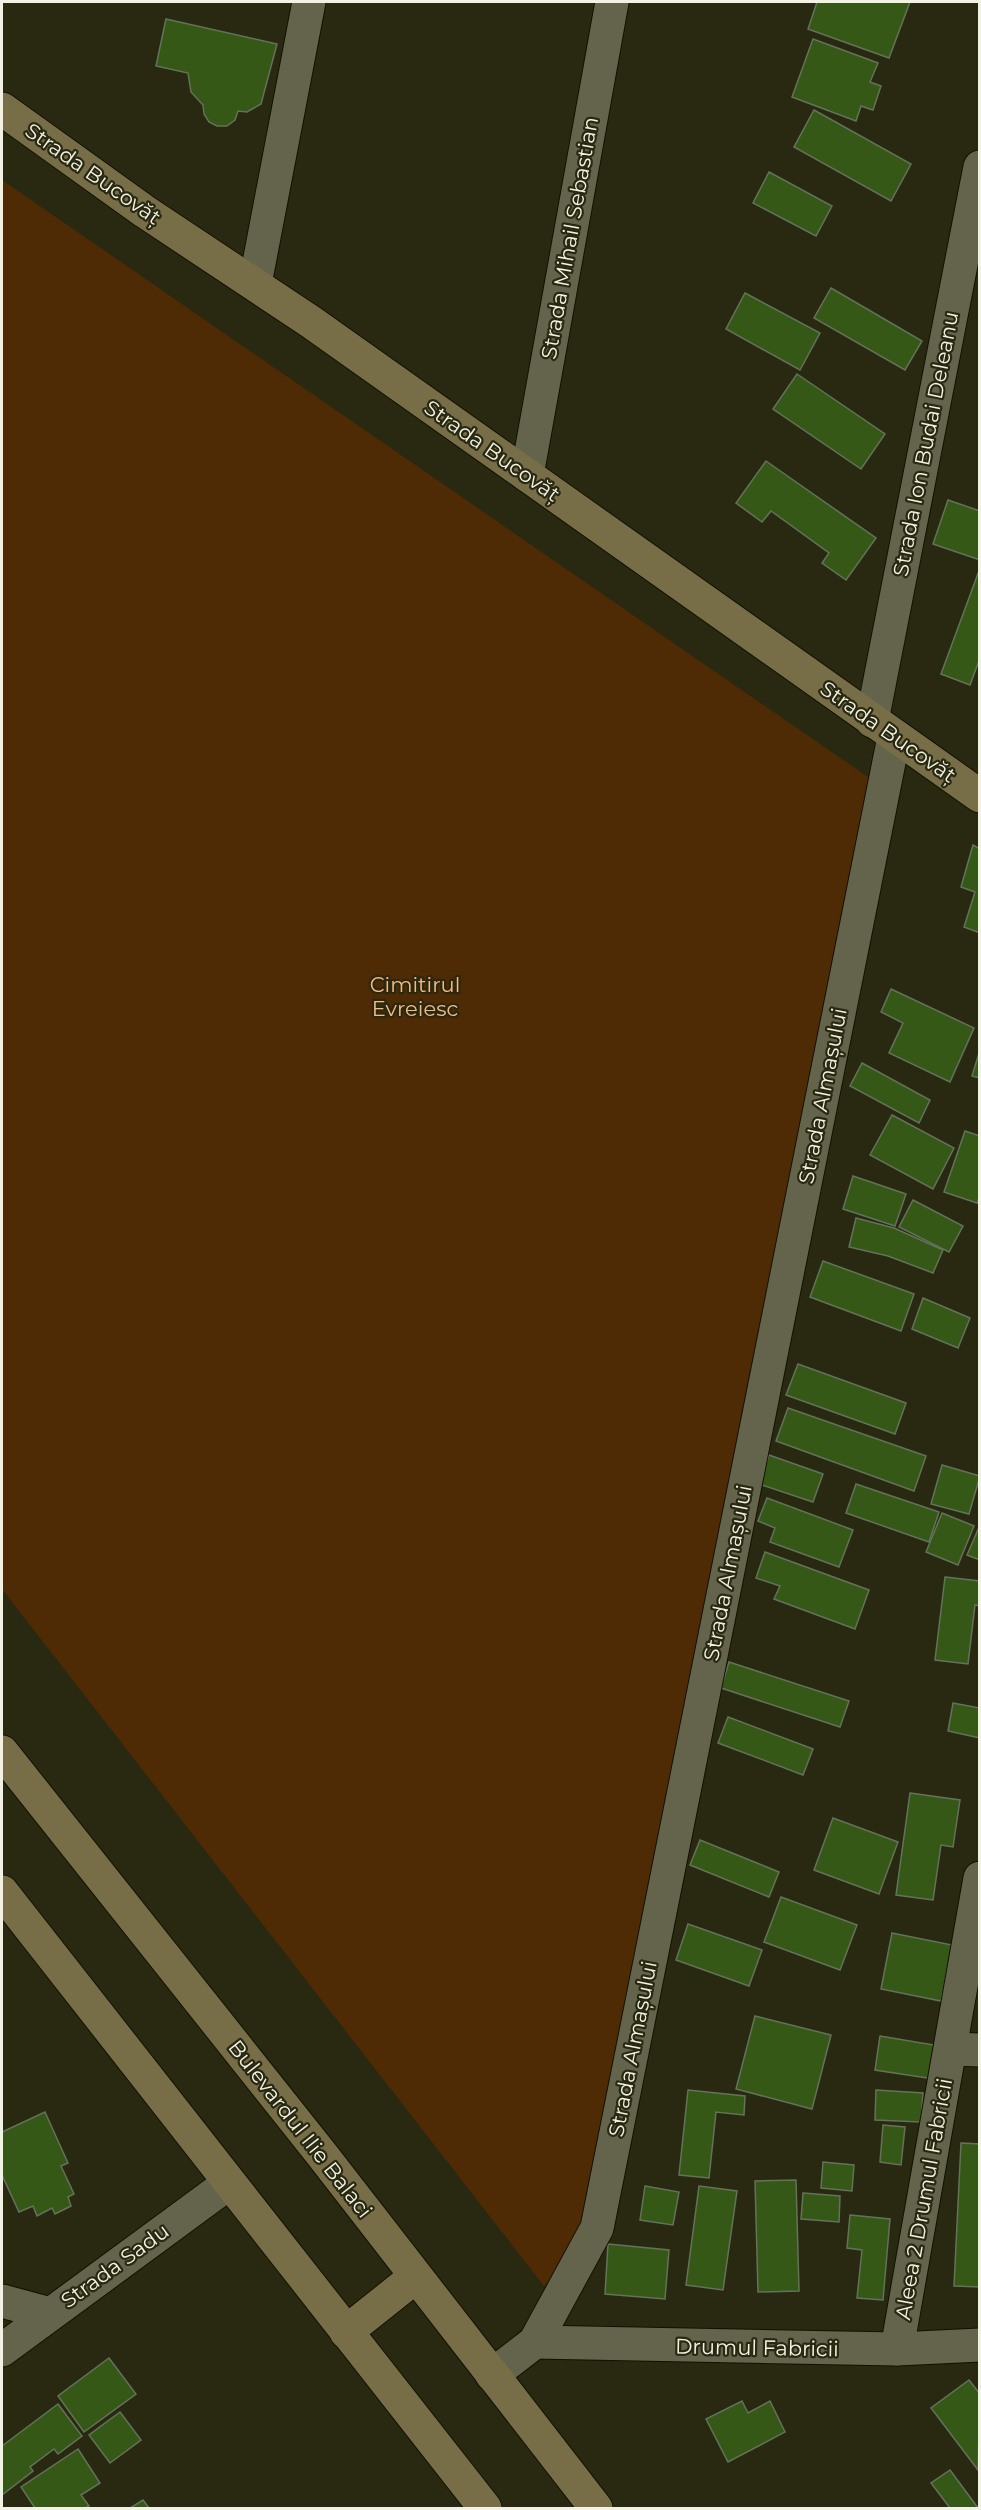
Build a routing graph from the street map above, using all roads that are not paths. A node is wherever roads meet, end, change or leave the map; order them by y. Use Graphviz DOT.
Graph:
graph roads {
  1 [pos="309,2"];
  2 [pos="612,2"];
  3 [pos="2,109"];
  4 [pos="980,167"];
  5 [pos="255,284"];
  6 [pos="527,475"];
  7 [pos="883,729"];
  8 [pos="980,796"];
  9 [pos="2,1752"];
  10 [pos="980,1878"];
  11 [pos="2,1892"];
  12 [pos="965,2050"];
  13 [pos="229,2182"];
  14 [pos="415,2277"];
  15 [pos="2,2301"];
  16 [pos="50,2314"];
  17 [pos="346,2332"];
  18 [pos="535,2342"];
  19 [pos="978,2347"];
  20 [pos="897,2349"];
  21 [pos="2,2350"];
  22 [pos="492,2374"];
  23 [pos="485,2508"];
  24 [pos="596,2508"];
  1 -- 5 [label="street"];
  2 -- 6 [label="street, Strada Mihail Sebastian"];
  3 -- 5 [label="main road, Strada Bucovăț"];
  4 -- 7 [label="street, Strada Ion Budai Deleanu"];
  5 -- 6 [label="main road, Strada Bucovăț"];
  6 -- 7 [label="main road, Strada Bucovăț"];
  7 -- 8 [label="main road, Strada Bucovăț"];
  7 -- 18 [label="street, Strada Almașului"];
  9 -- 14 [label="main road, Bulevardul Ilie Balaci"];
  10 -- 12 [label="street, Aleea 2 Drumul Fabricii"];
  11 -- 13 [label="main road"];
  12 -- 20 [label="street, Aleea 2 Drumul Fabricii"];
  13 -- 16 [label="street, Strada Sadu"];
  13 -- 17 [label="main road"];
  14 -- 17 [label="main road"];
  14 -- 22 [label="main road, Bulevardul Ilie Balaci"];
  15 -- 16 [label="street"];
  16 -- 21 [label="street, Strada Sadu"];
  17 -- 23 [label="main road"];
  18 -- 20 [label="street, Drumul Fabricii"];
  18 -- 22 [label="street, Strada Almașului"];
  19 -- 20 [label="street, Drumul Fabricii"];
  22 -- 24 [label="main road, Bulevardul Ilie Balaci"];
}
